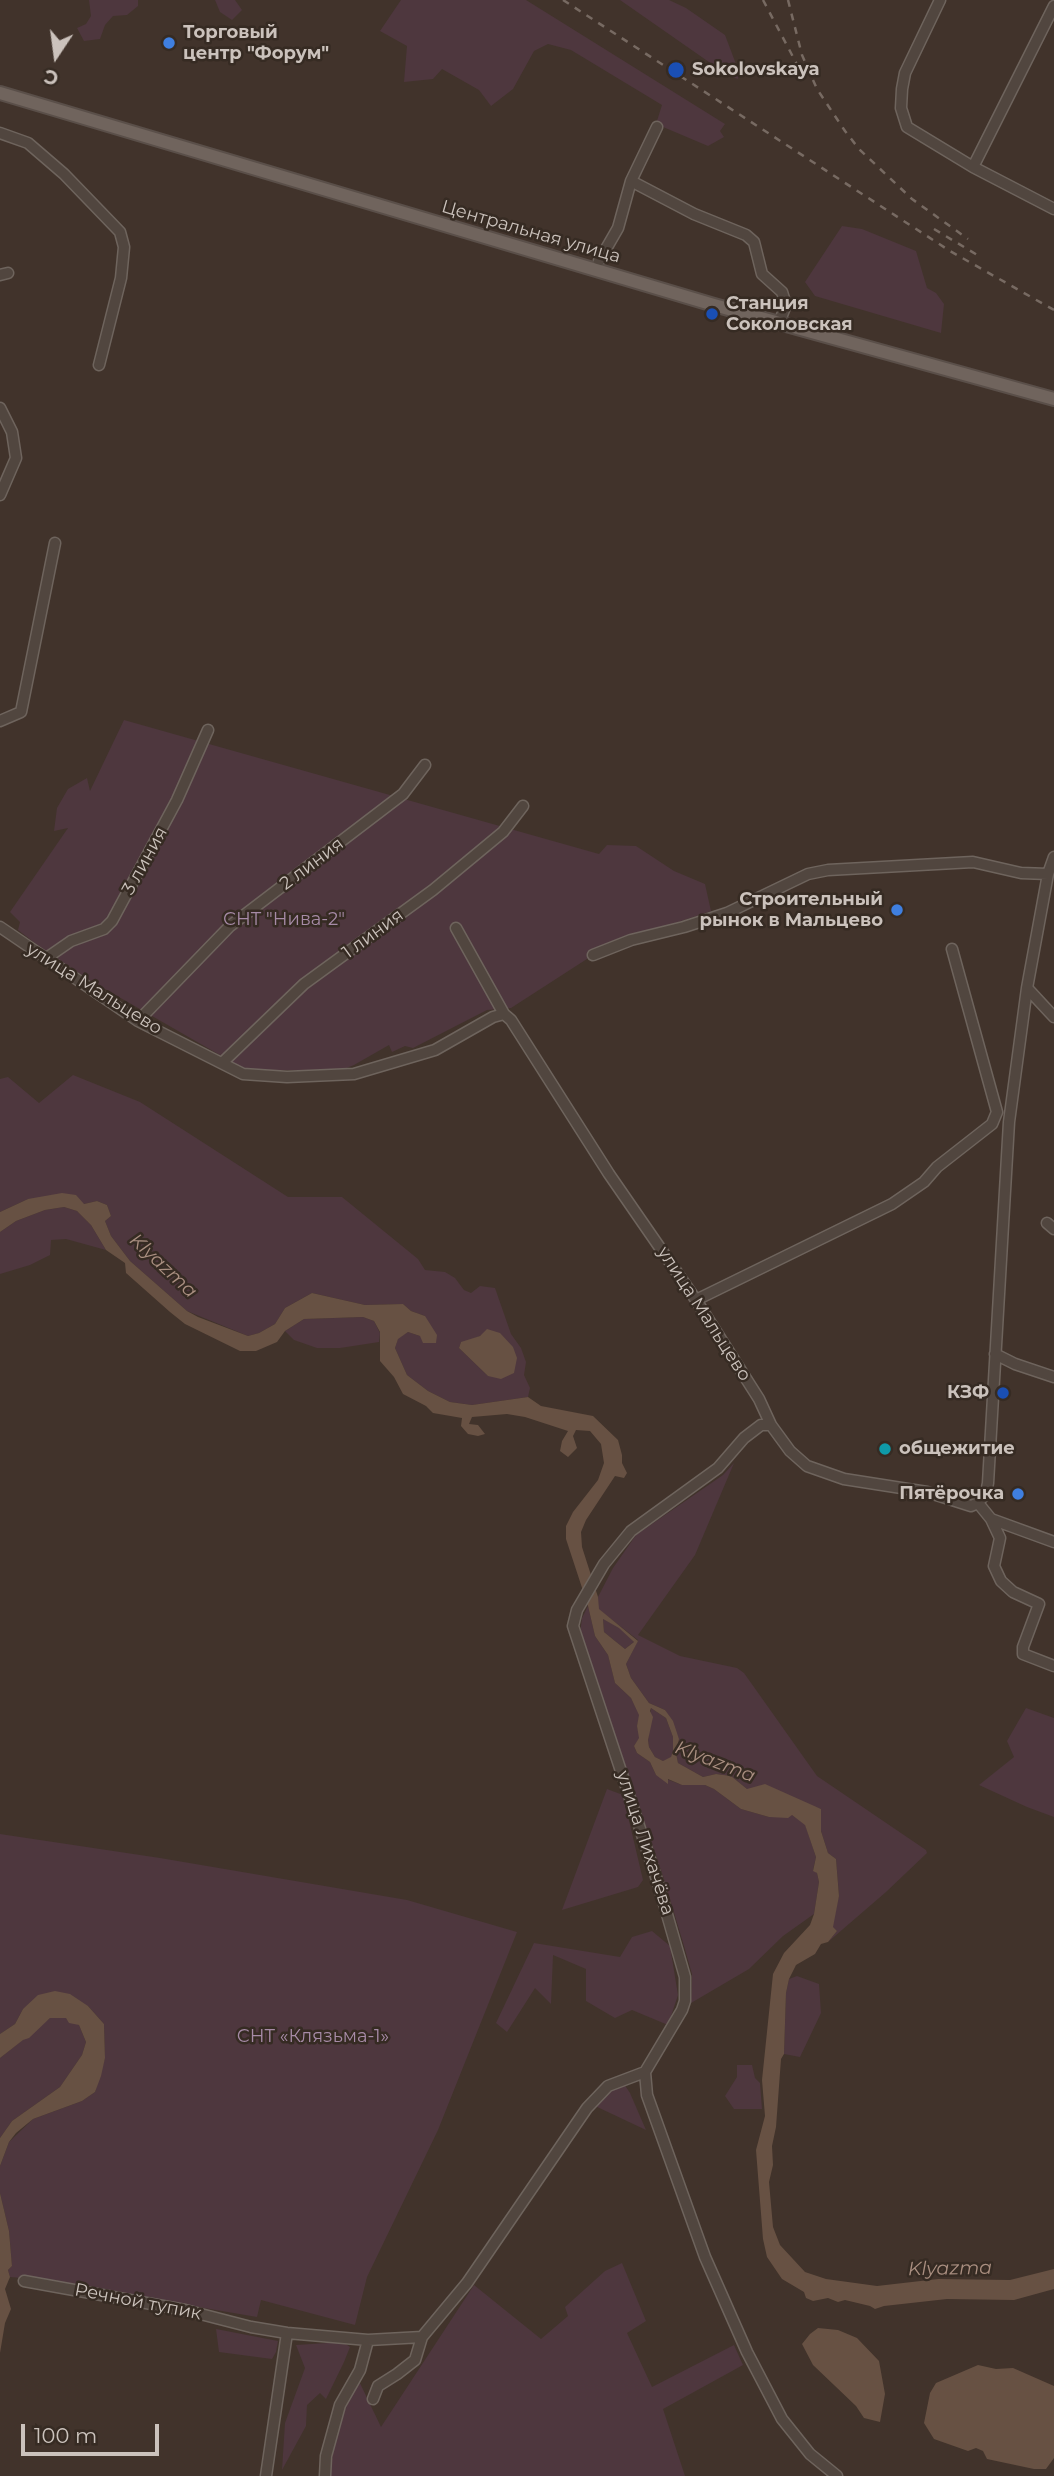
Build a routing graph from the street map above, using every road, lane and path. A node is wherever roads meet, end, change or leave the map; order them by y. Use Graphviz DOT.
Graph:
graph roads {
  1 [pos="940,0"];
  2 [pos="1054,6"];
  3 [pos="0,93"];
  4 [pos="657,127"];
  5 [pos="0,133"];
  6 [pos="973,167"];
  7 [pos="631,181"];
  8 [pos="1054,209"];
  9 [pos="599,261"];
  10 [pos="779,323"];
  11 [pos="99,365"];
  12 [pos="1054,400"];
  13 [pos="0,408"];
  14 [pos="0,495"];
  15 [pos="55,543"];
  16 [pos="0,721"];
  17 [pos="208,730"];
  18 [pos="425,765"];
  19 [pos="523,806"];
  20 [pos="1054,858"];
  21 [pos="1048,874"];
  22 [pos="1,927"];
  23 [pos="456,928"];
  24 [pos="952,949"];
  25 [pos="593,955"];
  26 [pos="45,959"];
  27 [pos="1027,988"];
  28 [pos="504,1014"];
  29 [pos="1054,1017"];
  30 [pos="138,1021"];
  31 [pos="222,1063"];
  32 [pos="996,1119"];
  33 [pos="1009,1122"];
  34 [pos="696,1300"];
  35 [pos="995,1354"];
  36 [pos="1054,1377"];
  37 [pos="771,1425"];
  38 [pos="978,1503"];
  39 [pos="991,1519"];
  40 [pos="1054,1542"];
  41 [pos="1054,1666"];
  42 [pos="645,2072"];
  43 [pos="24,2281"];
  44 [pos="288,2333"];
  45 [pos="422,2337"];
  46 [pos="368,2340"];
  47 [pos="373,2399"];
  48 [pos="266,2476"];
  49 [pos="325,2476"];
  50 [pos="837,2476"];
  1 -- 6 [label="street"];
  2 -- 6 [label="street"];
  3 -- 10 [label="main road, Центральная улица"];
  4 -- 7 [label="street"];
  5 -- 11 [label="street"];
  6 -- 8 [label="street"];
  7 -- 9 [label="street"];
  7 -- 10 [label="street"];
  10 -- 12 [label="main road, Центральная улица"];
  13 -- 14 [label="street"];
  15 -- 16 [label="street"];
  17 -- 26 [label="street, 3 линия"];
  18 -- 30 [label="street, 2 линия"];
  19 -- 31 [label="street, 1 линия"];
  20 -- 21 [label="street"];
  21 -- 25 [label="street"];
  21 -- 27 [label="street"];
  22 -- 26 [label="street, улица Мальцево"];
  23 -- 28 [label="street, улица Мальцево"];
  24 -- 32 [label="street"];
  26 -- 30 [label="street, улица Мальцево"];
  27 -- 29 [label="street"];
  27 -- 33 [label="street"];
  28 -- 31 [label="street, улица Мальцево"];
  28 -- 34 [label="street, улица Мальцево"];
  30 -- 31 [label="street, улица Мальцево"];
  32 -- 33 [label="street"];
  32 -- 34 [label="street"];
  33 -- 35 [label="street"];
  34 -- 37 [label="street, улица Мальцево"];
  35 -- 36 [label="street"];
  35 -- 38 [label="street"];
  37 -- 38 [label="street, улица Мальцево"];
  37 -- 42 [label="street, улица Лихачёва"];
  38 -- 39 [label="street"];
  39 -- 40 [label="street"];
  39 -- 41 [label="street"];
  42 -- 45 [label="street"];
  42 -- 50 [label="street"];
  43 -- 44 [label="street, Речной тупик"];
  44 -- 46 [label="street, Речной тупик"];
  44 -- 48 [label="street"];
  45 -- 46 [label="street, Речной тупик"];
  45 -- 47 [label="street"];
  46 -- 49 [label="street"];
}
